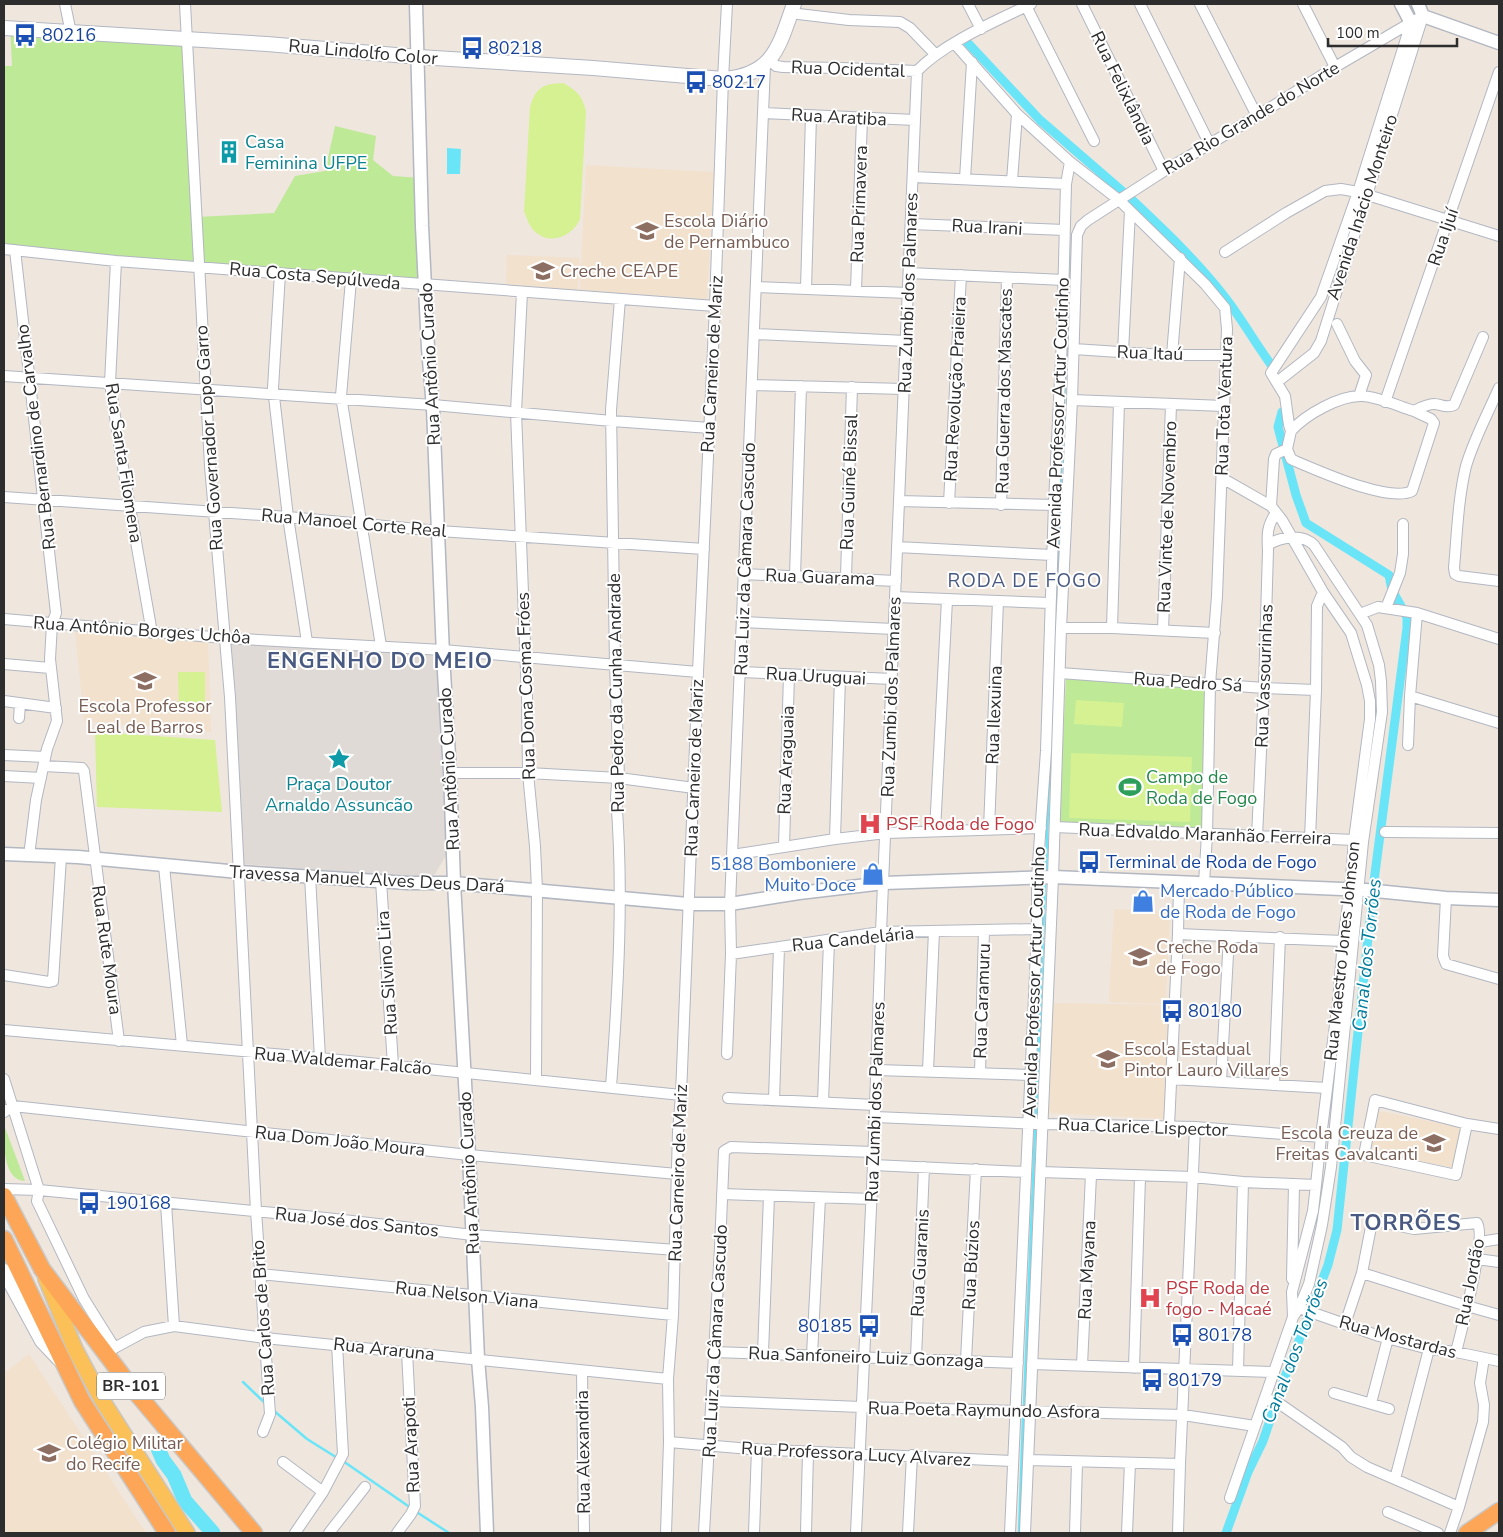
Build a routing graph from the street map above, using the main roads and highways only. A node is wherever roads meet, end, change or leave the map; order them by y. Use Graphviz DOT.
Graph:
graph roads {
  1 [pos="792,9"];
  2 [pos="4,28"];
  3 [pos="4,1196"];
  4 [pos="4,1239"];
  5 [pos="42,1269"];
  6 [pos="4,1271"];
  7 [pos="64,1364"];
  8 [pos="225,1498"];
  9 [pos="1499,1511"];
  10 [pos="167,1533"];
  11 [pos="187,1533"];
  12 [pos="254,1533"];
  13 [pos="265,1533"];
  14 [pos="1467,1533"];
  1 -- 2 [label="main road, Rua Lindolfo Color"];
  3 -- 5 [label="highway, BR-101"];
  4 -- 7 [label="highway, BR-101"];
  5 -- 8 [label="highway, BR-101"];
  5 -- 11 [label="main road"];
  6 -- 7 [label="main road"];
  7 -- 10 [label="highway, BR-101"];
  8 -- 12 [label="highway, BR-101"];
  8 -- 13 [label="main road"];
  9 -- 14 [label="highway"];
}
